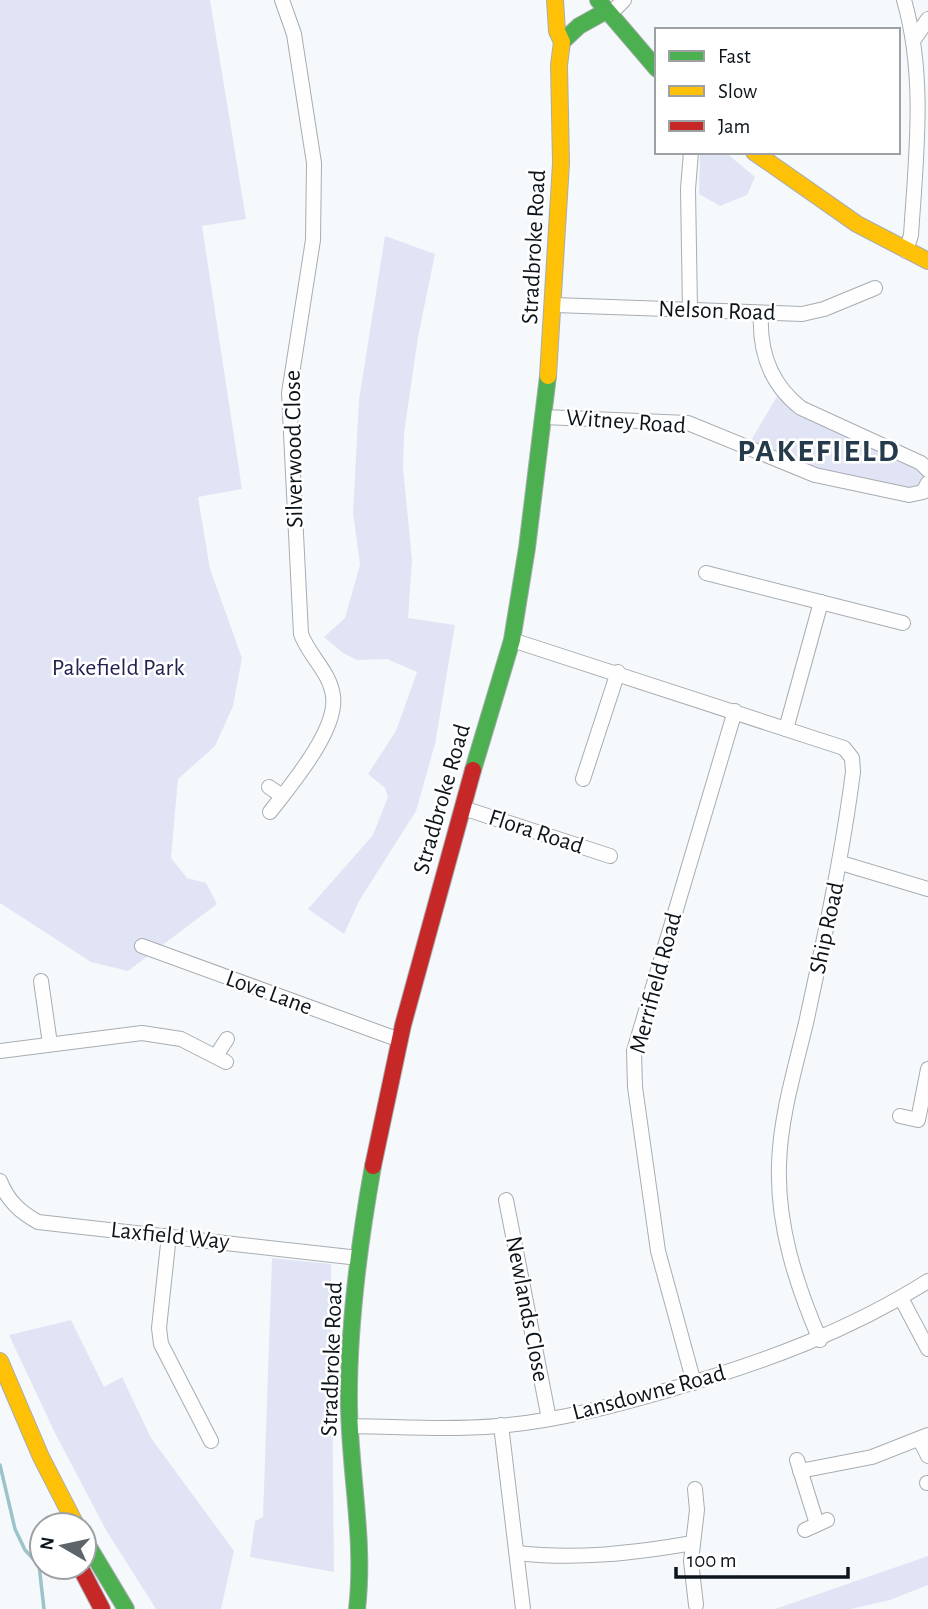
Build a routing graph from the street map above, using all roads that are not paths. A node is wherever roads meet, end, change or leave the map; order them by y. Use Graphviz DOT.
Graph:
graph roads {
  1 [pos="282,0"];
  2 [pos="555,0"];
  3 [pos="624,0"];
  4 [pos="904,0"];
  5 [pos="604,9"];
  6 [pos="928,19"];
  7 [pos="915,38"];
  8 [pos="562,42"];
  9 [pos="655,67"];
  10 [pos="691,154"];
  11 [pos="757,154"];
  12 [pos="906,251"];
  13 [pos="928,261"];
  14 [pos="875,288"];
  15 [pos="555,305"];
  16 [pos="690,310"];
  17 [pos="761,314"];
  18 [pos="543,417"];
  19 [pos="928,470"];
  20 [pos="928,483"];
  21 [pos="706,573"];
  22 [pos="821,603"];
  23 [pos="902,622"];
  24 [pos="512,640"];
  25 [pos="618,672"];
  26 [pos="735,711"];
  27 [pos="786,729"];
  28 [pos="583,779"];
  29 [pos="269,787"];
  30 [pos="282,796"];
  31 [pos="463,808"];
  32 [pos="270,812"];
  33 [pos="610,856"];
  34 [pos="841,863"];
  35 [pos="928,889"];
  36 [pos="142,946"];
  37 [pos="41,981"];
  38 [pos="227,1039"];
  39 [pos="397,1039"];
  40 [pos="50,1044"];
  41 [pos="0,1051"];
  42 [pos="928,1069"];
  43 [pos="900,1116"];
  44 [pos="923,1121"];
  45 [pos="0,1181"];
  46 [pos="506,1200"];
  47 [pos="169,1235"];
  48 [pos="359,1258"];
  49 [pos="928,1281"];
  50 [pos="901,1298"];
  51 [pos="820,1340"];
  52 [pos="928,1349"];
  53 [pos="0,1361"];
  54 [pos="694,1383"];
  55 [pos="0,1384"];
  56 [pos="548,1419"];
  57 [pos="501,1425"];
  58 [pos="350,1426"];
  59 [pos="924,1437"];
  60 [pos="211,1441"];
  61 [pos="928,1456"];
  62 [pos="691,1495"];
  63 [pos="53,1511"];
  64 [pos="69,1511"];
  65 [pos="816,1525"];
  66 [pos="693,1543"];
  67 [pos="517,1553"];
  68 [pos="98,1562"];
  69 [pos="88,1581"];
  70 [pos="699,1601"];
  71 [pos="103,1609"];
  72 [pos="126,1609"];
  73 [pos="357,1609"];
  74 [pos="523,1609"];
  1 -- 30 [label="street, Silverwood Close"];
  2 -- 8 [label="main road, Stradbroke Road"];
  3 -- 5 [label="street"];
  4 -- 7 [label="street"];
  5 -- 8 [label="main road"];
  5 -- 9 [label="main road"];
  6 -- 7 [label="street"];
  7 -- 12 [label="street"];
  8 -- 15 [label="main road, Stradbroke Road"];
  10 -- 16 [label="street"];
  11 -- 12 [label="main road"];
  12 -- 13 [label="main road"];
  14 -- 17 [label="street, Nelson Road"];
  15 -- 16 [label="street, Nelson Road"];
  15 -- 18 [label="main road, Stradbroke Road"];
  16 -- 17 [label="street, Nelson Road"];
  17 -- 19 [label="street"];
  18 -- 20 [label="street, Witney Road"];
  18 -- 24 [label="main road, Stradbroke Road"];
  21 -- 22 [label="street"];
  22 -- 23 [label="street"];
  22 -- 27 [label="street"];
  24 -- 25 [label="street, Ship Road"];
  24 -- 31 [label="main road, Stradbroke Road"];
  25 -- 26 [label="street, Ship Road"];
  25 -- 28 [label="street"];
  26 -- 27 [label="street, Ship Road"];
  26 -- 54 [label="street, Merrifield Road"];
  27 -- 34 [label="street, Ship Road"];
  29 -- 30 [label="street"];
  30 -- 32 [label="street, Silverwood Close"];
  31 -- 33 [label="street, Flora Road"];
  31 -- 39 [label="main road, Stradbroke Road"];
  34 -- 35 [label="street"];
  34 -- 51 [label="street, Ship Road"];
  36 -- 39 [label="street, Love Lane"];
  37 -- 40 [label="street"];
  38 -- 40 [label="street"];
  39 -- 48 [label="main road, Stradbroke Road"];
  40 -- 41 [label="street"];
  42 -- 44 [label="street"];
  43 -- 44 [label="street"];
  45 -- 47 [label="street, Laxfield Way"];
  46 -- 56 [label="street, Newlands Close"];
  47 -- 48 [label="street, Laxfield Way"];
  47 -- 60 [label="street"];
  48 -- 58 [label="main road, Stradbroke Road"];
  49 -- 50 [label="street, Lansdowne Road"];
  50 -- 51 [label="street, Lansdowne Road"];
  50 -- 52 [label="street"];
  51 -- 54 [label="street, Lansdowne Road"];
  53 -- 64 [label="main road"];
  54 -- 56 [label="street, Lansdowne Road"];
  55 -- 63 [label="main road"];
  56 -- 57 [label="street, Lansdowne Road"];
  57 -- 58 [label="street, Lansdowne Road"];
  57 -- 67 [label="street"];
  58 -- 73 [label="main road, Stradbroke Road"];
  59 -- 61 [label="street"];
  59 -- 65 [label="street"];
  62 -- 66 [label="street"];
  66 -- 67 [label="street"];
  66 -- 70 [label="street"];
  67 -- 74 [label="street"];
  68 -- 72 [label="main road"];
  69 -- 71 [label="main road"];
}
